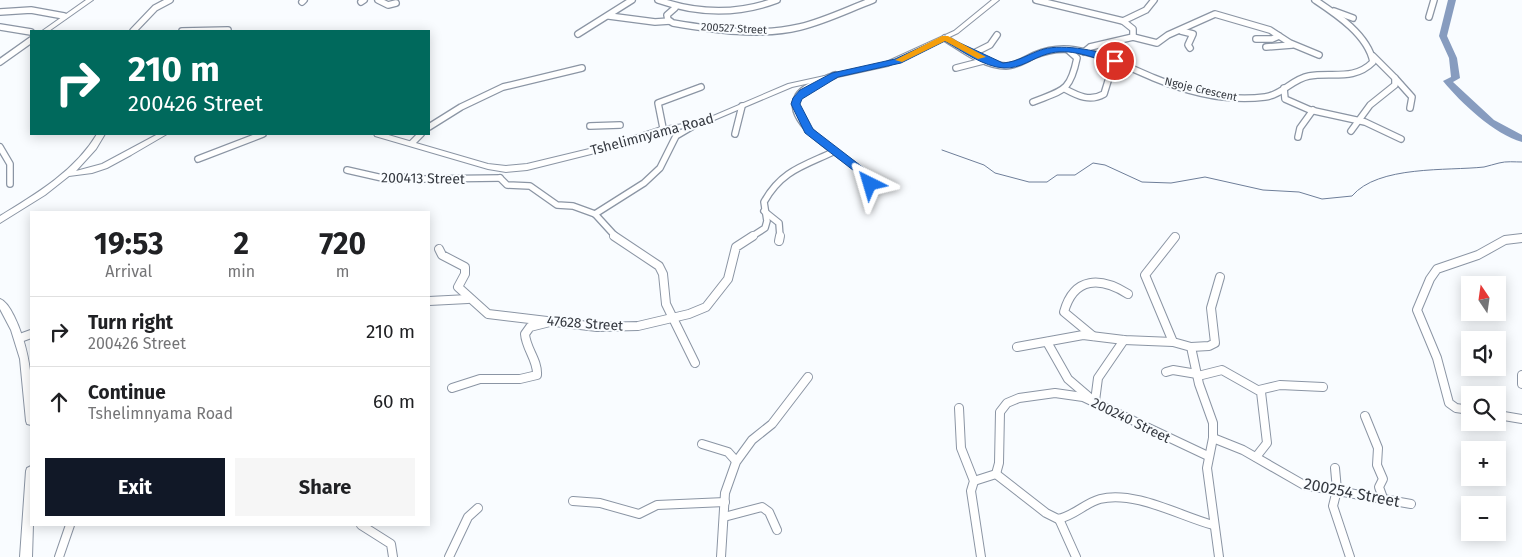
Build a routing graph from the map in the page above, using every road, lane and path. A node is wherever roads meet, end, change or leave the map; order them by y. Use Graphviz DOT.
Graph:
graph roads {
  1 [pos="90,0"];
  2 [pos="170,0"];
  3 [pos="378,0"];
  4 [pos="632,0"];
  5 [pos="658,0"];
  6 [pos="777,0"];
  7 [pos="873,0"];
  8 [pos="996,0"];
  9 [pos="1036,0"];
  10 [pos="1154,0"];
  11 [pos="1328,0"];
  12 [pos="1434,0"];
  13 [pos="1317,2"];
  14 [pos="396,3"];
  15 [pos="675,8"];
  16 [pos="1327,8"];
  17 [pos="0,12"];
  18 [pos="64,16"];
  19 [pos="609,16"];
  20 [pos="1430,17"];
  21 [pos="1353,18"];
  22 [pos="670,21"];
  23 [pos="1123,21"];
  24 [pos="0,26"];
  25 [pos="46,30"];
  26 [pos="134,30"];
  27 [pos="1178,31"];
  28 [pos="30,32"];
  29 [pos="578,34"];
  30 [pos="997,35"];
  31 [pos="1280,36"];
  32 [pos="1133,37"];
  33 [pos="945,38"];
  34 [pos="1256,39"];
  35 [pos="30,41"];
  36 [pos="1295,44"];
  37 [pos="1266,47"];
  38 [pos="1190,48"];
  39 [pos="1068,50"];
  40 [pos="1084,52"];
  41 [pos="974,53"];
  42 [pos="1319,55"];
  43 [pos="1373,56"];
  44 [pos="987,60"];
  45 [pos="0,62"];
  46 [pos="582,68"];
  47 [pos="956,68"];
  48 [pos="836,75"];
  49 [pos="1395,78"];
  50 [pos="1108,81"];
  51 [pos="701,87"];
  52 [pos="1284,88"];
  53 [pos="1064,89"];
  54 [pos="1033,102"];
  55 [pos="742,106"];
  56 [pos="1410,108"];
  57 [pos="1313,110"];
  58 [pos="1360,120"];
  59 [pos="619,122"];
  60 [pos="430,125"];
  61 [pos="590,126"];
  62 [pos="693,126"];
  63 [pos="663,128"];
  64 [pos="1351,131"];
  65 [pos="734,134"];
  66 [pos="100,135"];
  67 [pos="161,135"];
  68 [pos="260,135"];
  69 [pos="382,135"];
  70 [pos="420,135"];
  71 [pos="1298,137"];
  72 [pos="1401,138"];
  73 [pos="412,143"];
  74 [pos="0,147"];
  75 [pos="833,152"];
  76 [pos="198,159"];
  77 [pos="506,169"];
  78 [pos="347,170"];
  79 [pos="67,174"];
  80 [pos="500,178"];
  81 [pos="10,184"];
  82 [pos="870,184"];
  83 [pos="764,210"];
  84 [pos="595,214"];
  85 [pos="0,220"];
  86 [pos="1175,237"];
  87 [pos="1522,238"];
  88 [pos="780,241"];
  89 [pos="438,249"];
  90 [pos="1220,277"];
  91 [pos="1128,294"];
  92 [pos="469,299"];
  93 [pos="430,301"];
  94 [pos="0,302"];
  95 [pos="672,318"];
  96 [pos="550,321"];
  97 [pos="30,334"];
  98 [pos="1094,336"];
  99 [pos="20,338"];
  100 [pos="1124,340"];
  101 [pos="1047,342"];
  102 [pos="1173,342"];
  103 [pos="1017,347"];
  104 [pos="1191,347"];
  105 [pos="695,363"];
  106 [pos="1166,372"];
  107 [pos="1198,375"];
  108 [pos="1522,375"];
  109 [pos="808,377"];
  110 [pos="1522,384"];
  111 [pos="1323,387"];
  112 [pos="452,388"];
  113 [pos="1259,390"];
  114 [pos="1093,400"];
  115 [pos="959,408"];
  116 [pos="1461,409"];
  117 [pos="30,410"];
  118 [pos="1365,416"];
  119 [pos="1506,416"];
  120 [pos="1522,419"];
  121 [pos="1213,438"];
  122 [pos="702,444"];
  123 [pos="1208,456"];
  124 [pos="1256,457"];
  125 [pos="738,458"];
  126 [pos="1335,468"];
  127 [pos="996,474"];
  128 [pos="974,481"];
  129 [pos="1337,490"];
  130 [pos="1383,498"];
  131 [pos="573,501"];
  132 [pos="725,502"];
  133 [pos="1411,504"];
  134 [pos="30,508"];
  135 [pos="478,508"];
  136 [pos="724,517"];
  137 [pos="1059,519"];
  138 [pos="70,526"];
  139 [pos="363,526"];
  140 [pos="1214,526"];
  141 [pos="777,530"];
  142 [pos="26,557"];
  143 [pos="59,557"];
  144 [pos="393,557"];
  145 [pos="449,557"];
  146 [pos="721,557"];
  147 [pos="981,557"];
  148 [pos="1076,557"];
  149 [pos="1220,557"];
  150 [pos="1350,557"];
  1 -- 18 [label="street"];
  2 -- 26 [label="street"];
  3 -- 14 [label="street"];
  4 -- 19 [label="street"];
  5 -- 15 [label="street"];
  6 -- 15 [label="street"];
  7 -- 22 [label="street, 200527 Street"];
  8 -- 33 [label="street, Tshelimnyama Road"];
  9 -- 23 [label="street"];
  10 -- 23 [label="street"];
  11 -- 13 [label="street"];
  12 -- 20 [label="street"];
  13 -- 16 [label="street"];
  15 -- 22 [label="street"];
  16 -- 21 [label="street"];
  16 -- 43 [label="street"];
  17 -- 18 [label="street"];
  18 -- 25 [label="street"];
  19 -- 22 [label="street, 200527 Street"];
  19 -- 29 [label="street"];
  23 -- 32 [label="street"];
  24 -- 28 [label="street"];
  27 -- 31 [label="street"];
  27 -- 32 [label="street"];
  27 -- 38 [label="street"];
  30 -- 41 [label="street"];
  31 -- 34 [label="street"];
  31 -- 36 [label="street"];
  32 -- 40 [label="street"];
  33 -- 41 [label="street, Ngoje Crescent"];
  33 -- 48 [label="street, Tshelimnyama Road"];
  35 -- 45 [label="street"];
  36 -- 37 [label="street"];
  36 -- 42 [label="street"];
  39 -- 40 [label="street, Ngoje Crescent"];
  39 -- 44 [label="street, Ngoje Crescent"];
  39 -- 53 [label="street"];
  40 -- 52 [label="street, Ngoje Crescent"];
  41 -- 44 [label="street, Ngoje Crescent"];
  43 -- 49 [label="street"];
  43 -- 52 [label="street, Ngoje Crescent"];
  44 -- 47 [label="street"];
  46 -- 60 [label="street"];
  48 -- 55 [label="street, Tshelimnyama Road"];
  48 -- 75 [label="street"];
  49 -- 56 [label="street"];
  49 -- 58 [label="street"];
  50 -- 53 [label="street"];
  51 -- 63 [label="street"];
  52 -- 57 [label="street"];
  53 -- 54 [label="street"];
  55 -- 62 [label="street, Tshelimnyama Road"];
  55 -- 65 [label="street"];
  57 -- 58 [label="street"];
  57 -- 71 [label="street"];
  58 -- 64 [label="street"];
  58 -- 72 [label="street"];
  59 -- 61 [label="street"];
  62 -- 63 [label="street, Tshelimnyama Road"];
  62 -- 84 [label="street"];
  63 -- 77 [label="street, Tshelimnyama Road"];
  66 -- 79 [label="street"];
  67 -- 79 [label="street"];
  68 -- 76 [label="street"];
  69 -- 73 [label="street, Tshelimnyama Road"];
  70 -- 73 [label="street"];
  73 -- 77 [label="street, Tshelimnyama Road"];
  74 -- 81 [label="street"];
  75 -- 82 [label="street"];
  75 -- 83 [label="street, 47628 Street"];
  77 -- 80 [label="street"];
  78 -- 80 [label="street, 200413 Street"];
  79 -- 85 [label="street"];
  80 -- 84 [label="street"];
  83 -- 88 [label="street"];
  83 -- 95 [label="street, 47628 Street"];
  84 -- 95 [label="street"];
  86 -- 102 [label="street"];
  87 -- 116 [label="street"];
  89 -- 92 [label="street"];
  90 -- 104 [label="street"];
  91 -- 98 [label="street"];
  92 -- 93 [label="street"];
  92 -- 96 [label="street, 47628 Street"];
  94 -- 99 [label="street"];
  95 -- 96 [label="street, 47628 Street"];
  95 -- 105 [label="street"];
  96 -- 112 [label="street"];
  97 -- 99 [label="street"];
  98 -- 100 [label="street"];
  98 -- 101 [label="street"];
  99 -- 117 [label="street"];
  100 -- 102 [label="street"];
  100 -- 114 [label="street"];
  101 -- 103 [label="street"];
  101 -- 114 [label="street"];
  102 -- 104 [label="street"];
  104 -- 107 [label="street"];
  106 -- 107 [label="street"];
  107 -- 113 [label="street"];
  107 -- 121 [label="street"];
  108 -- 110 [label="street"];
  109 -- 125 [label="street"];
  111 -- 113 [label="street"];
  113 -- 124 [label="street"];
  114 -- 123 [label="street, 200240 Street"];
  114 -- 127 [label="street, 200240 Street"];
  115 -- 128 [label="street"];
  118 -- 130 [label="street"];
  119 -- 120 [label="street"];
  121 -- 123 [label="street"];
  121 -- 124 [label="street, 200254 Street"];
  122 -- 125 [label="street"];
  123 -- 140 [label="street"];
  124 -- 129 [label="street, 200254 Street"];
  125 -- 132 [label="street"];
  126 -- 129 [label="street"];
  127 -- 128 [label="street"];
  127 -- 137 [label="street"];
  128 -- 147 [label="street"];
  129 -- 130 [label="street, 200254 Street"];
  129 -- 150 [label="street"];
  130 -- 133 [label="street, 200254 Street"];
  131 -- 132 [label="street"];
  132 -- 136 [label="street"];
  134 -- 142 [label="street"];
  135 -- 145 [label="street"];
  136 -- 141 [label="street"];
  136 -- 146 [label="street"];
  137 -- 140 [label="street"];
  137 -- 148 [label="street"];
  138 -- 143 [label="street"];
  139 -- 144 [label="street"];
  140 -- 149 [label="street"];
}
